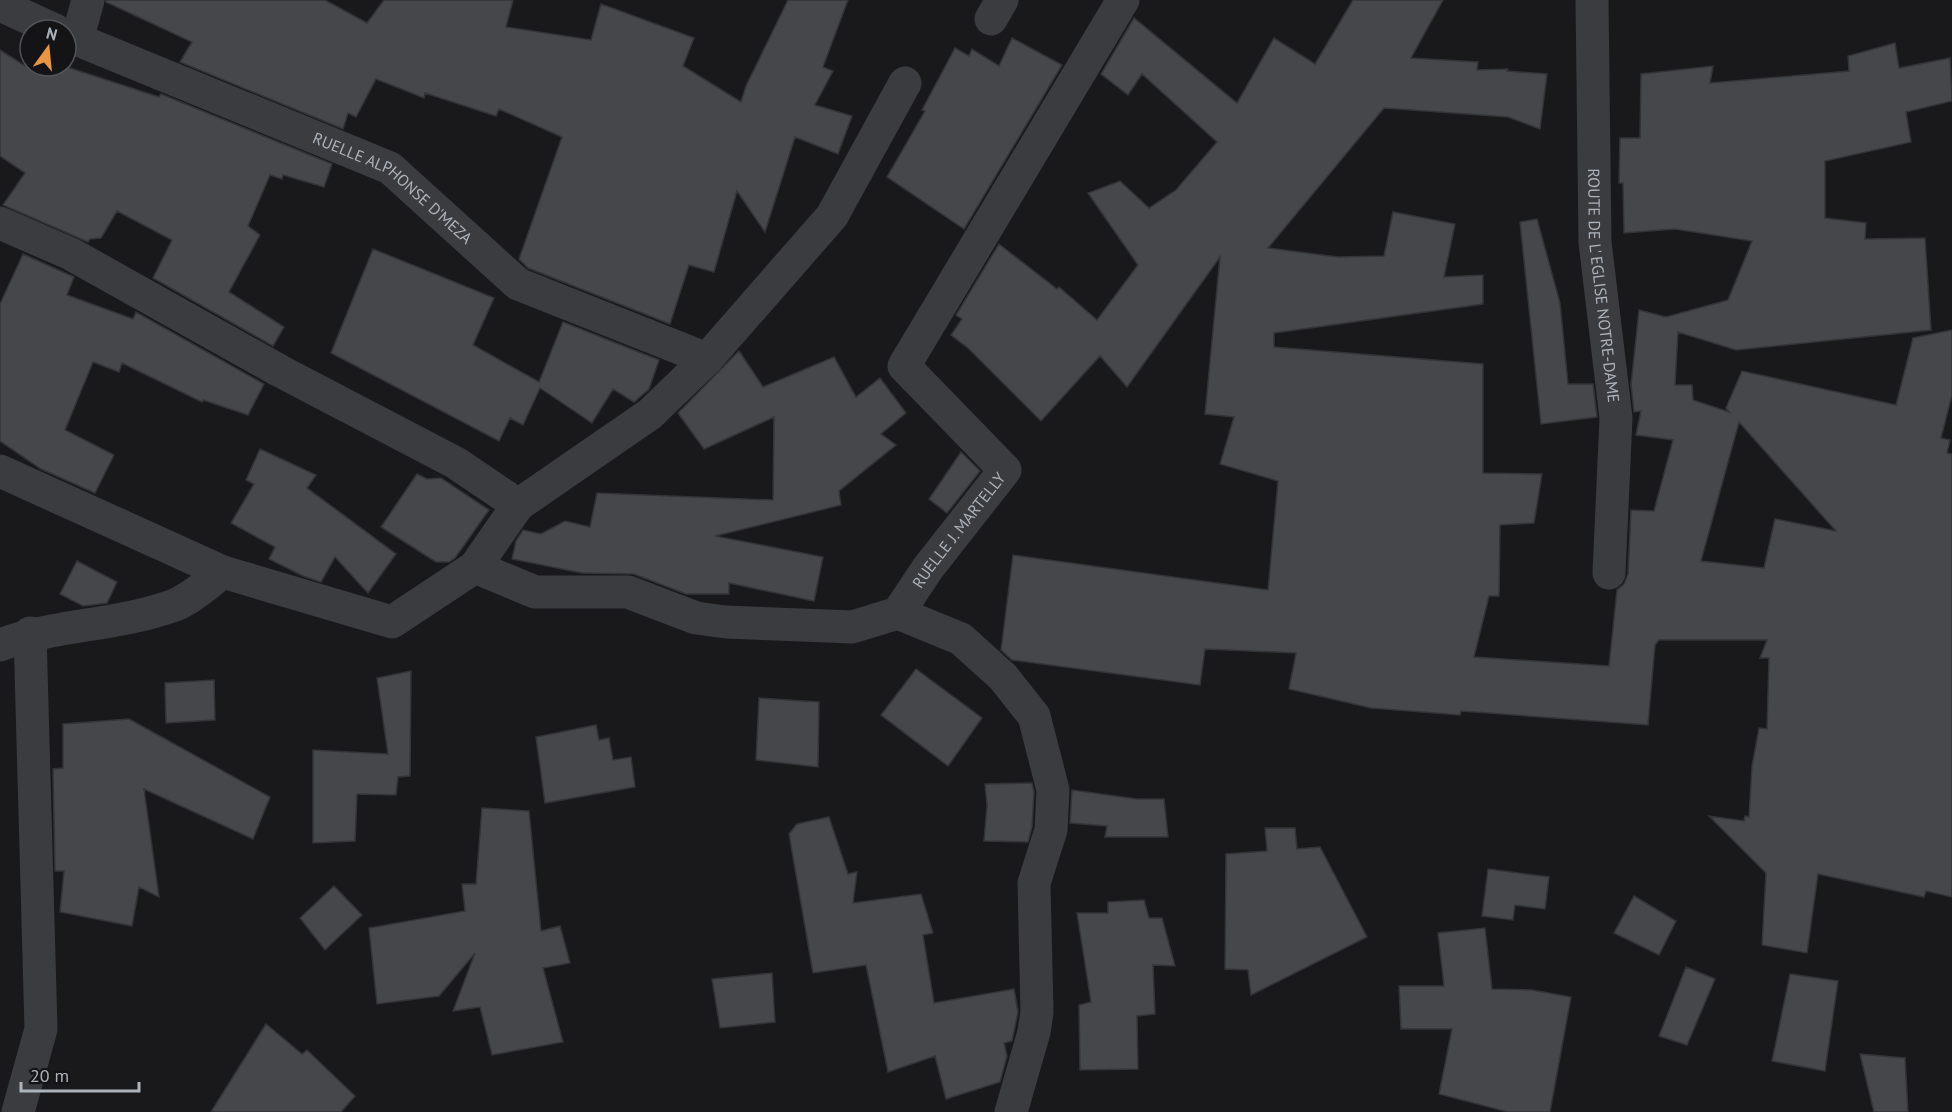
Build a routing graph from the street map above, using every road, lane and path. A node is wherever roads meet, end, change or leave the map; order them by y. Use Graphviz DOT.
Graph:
graph roads {
  1 [pos="88,0"];
  2 [pos="1123,0"];
  3 [pos="1592,0"];
  4 [pos="0,5"];
  5 [pos="29,18"];
  6 [pos="77,18"];
  7 [pos="78,40"];
  8 [pos="905,84"];
  9 [pos="0,223"];
  10 [pos="707,359"];
  11 [pos="0,471"];
  12 [pos="518,505"];
  13 [pos="475,567"];
  14 [pos="223,572"];
  15 [pos="1609,573"];
  16 [pos="898,613"];
  17 [pos="30,633"];
  18 [pos="0,645"];
  19 [pos="18,1112"];
  20 [pos="1011,1112"];
  1 -- 6 [label="street"];
  2 -- 16 [label="street, RUELLE J. MARTELLY"];
  3 -- 15 [label="street, ROUTE DE L' EGLISE NOTRE-DAME"];
  4 -- 5 [label="street, RUELLE ALPHONSE D'MEZA"];
  7 -- 10 [label="street, RUELLE ALPHONSE D'MEZA"];
  8 -- 10 [label="street"];
  9 -- 12 [label="street"];
  10 -- 12 [label="street"];
  11 -- 14 [label="street"];
  12 -- 13 [label="street"];
  13 -- 14 [label="street"];
  13 -- 16 [label="street"];
  14 -- 17 [label="street"];
  16 -- 20 [label="street"];
  17 -- 18 [label="street"];
  17 -- 19 [label="street"];
}
